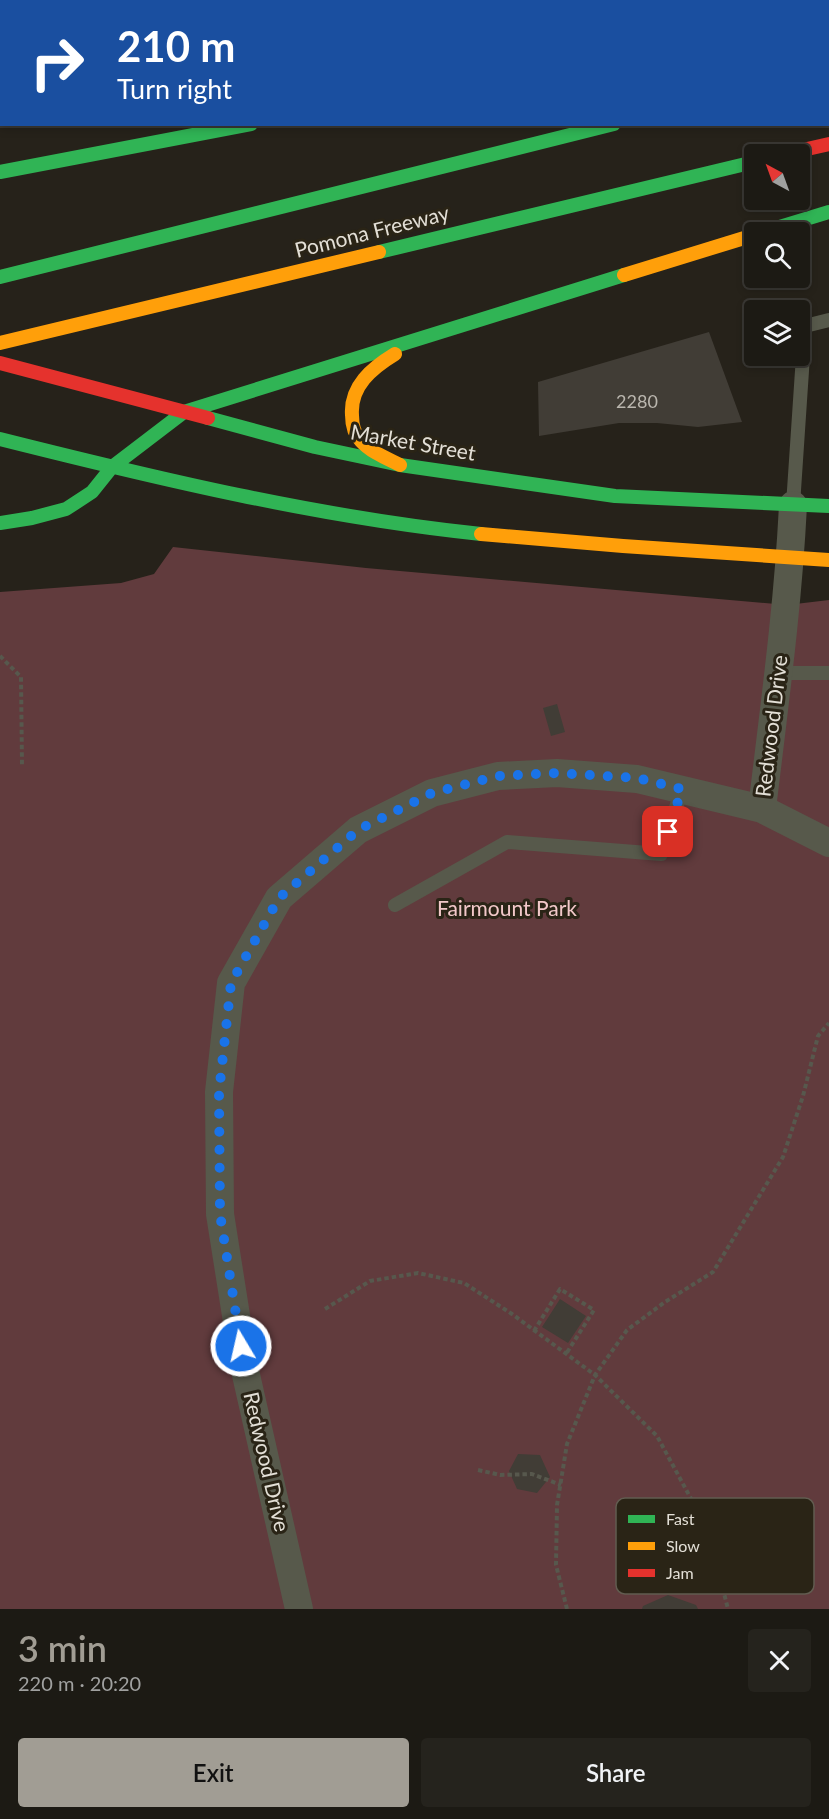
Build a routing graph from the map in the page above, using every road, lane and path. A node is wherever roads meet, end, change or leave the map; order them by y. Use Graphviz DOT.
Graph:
graph roads {
  1 [pos="241,126"];
  2 [pos="607,126"];
  3 [pos="829,144"];
  4 [pos="810,148"];
  5 [pos="744,164"];
  6 [pos="0,172"];
  7 [pos="829,212"];
  8 [pos="796,222"];
  9 [pos="744,238"];
  10 [pos="0,277"];
  11 [pos="829,320"];
  12 [pos="414,342"];
  13 [pos="0,343"];
  14 [pos="0,363"];
  15 [pos="184,412"];
  16 [pos="0,439"];
  17 [pos="400,465"];
  18 [pos="112,467"];
  19 [pos="793,505"];
  20 [pos="829,506"];
  21 [pos="0,523"];
  22 [pos="790,557"];
  23 [pos="829,560"];
  24 [pos="0,656"];
  25 [pos="778,673"];
  26 [pos="829,673"];
  27 [pos="22,765"];
  28 [pos="682,789"];
  29 [pos="762,809"];
  30 [pos="829,843"];
  31 [pos="395,905"];
  32 [pos="829,1023"];
  33 [pos="325,1309"];
  34 [pos="534,1331"];
  35 [pos="566,1354"];
  36 [pos="595,1375"];
  37 [pos="478,1470"];
  38 [pos="561,1485"];
  39 [pos="691,1498"];
  40 [pos="724,1594"];
  41 [pos="299,1609"];
  42 [pos="567,1609"];
  43 [pos="728,1609"];
  1 -- 6 [label="main road"];
  2 -- 10 [label="main road"];
  3 -- 4 [label="main road"];
  5 -- 13 [label="main road, Pomona Freeway"];
  7 -- 8 [label="main road"];
  9 -- 12 [label="main road"];
  11 -- 19 [label="lane"];
  12 -- 15 [label="main road"];
  12 -- 17 [label="main road"];
  14 -- 15 [label="main road, Market Street"];
  15 -- 17 [label="main road, Market Street"];
  15 -- 18 [label="main road"];
  16 -- 18 [label="main road"];
  17 -- 19 [label="main road, Market Street"];
  18 -- 21 [label="main road"];
  18 -- 22 [label="main road"];
  19 -- 20 [label="main road, Market Street"];
  19 -- 22 [label="street, Redwood Drive"];
  22 -- 23 [label="main road"];
  22 -- 25 [label="street, Redwood Drive"];
  24 -- 27 [label="path"];
  25 -- 26 [label="lane"];
  25 -- 29 [label="street, Redwood Drive"];
  28 -- 29 [label="street, Redwood Drive"];
  28 -- 31 [label="lane"];
  28 -- 41 [label="street, Redwood Drive"];
  29 -- 30 [label="street"];
  32 -- 36 [label="path"];
  33 -- 34 [label="path"];
  34 -- 35 [label="path"];
  34 -- 35 [label="path"];
  35 -- 36 [label="path"];
  36 -- 38 [label="path"];
  36 -- 39 [label="path"];
  37 -- 38 [label="path"];
  38 -- 42 [label="path"];
  40 -- 43 [label="path"];
}
